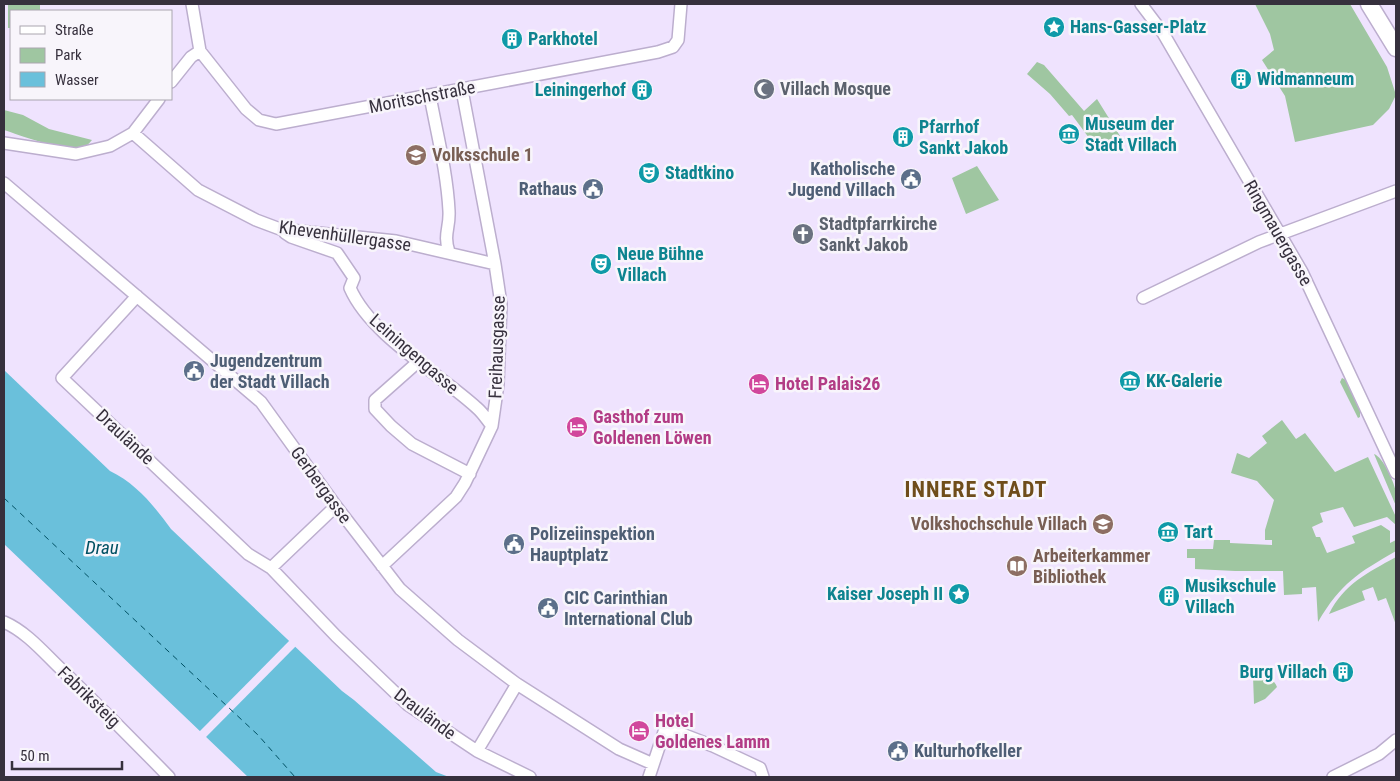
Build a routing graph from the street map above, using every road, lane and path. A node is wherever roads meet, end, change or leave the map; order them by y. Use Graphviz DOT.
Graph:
graph roads {
  1 [pos="192,4"];
  2 [pos="681,4"];
  3 [pos="1141,4"];
  4 [pos="1369,4"];
  5 [pos="1396,48"];
  6 [pos="200,51"];
  7 [pos="172,81"];
  8 [pos="462,90"];
  9 [pos="430,96"];
  10 [pos="158,100"];
  11 [pos="133,133"];
  12 [pos="4,143"];
  13 [pos="4,183"];
  14 [pos="1396,191"];
  15 [pos="280,229"];
  16 [pos="1280,235"];
  17 [pos="450,252"];
  18 [pos="495,264"];
  19 [pos="136,296"];
  20 [pos="1143,298"];
  21 [pos="419,361"];
  22 [pos="492,426"];
  23 [pos="1396,473"];
  24 [pos="470,474"];
  25 [pos="336,506"];
  26 [pos="382,566"];
  27 [pos="272,568"];
  28 [pos="4,622"];
  29 [pos="517,684"];
  30 [pos="1396,740"];
  31 [pos="477,751"];
  32 [pos="653,764"];
  33 [pos="169,777"];
  34 [pos="530,777"];
  35 [pos="649,777"];
  36 [pos="763,777"];
  37 [pos="1332,777"];
  1 -- 6 [label="street"];
  2 -- 8 [label="street, Moritschstraße"];
  3 -- 16 [label="street, Ringmauergasse"];
  4 -- 5 [label="main road"];
  6 -- 7 [label="street"];
  6 -- 9 [label="street, Moritschstraße"];
  8 -- 9 [label="street, Moritschstraße"];
  8 -- 18 [label="street, Freihausgasse"];
  9 -- 17 [label="street"];
  10 -- 11 [label="street"];
  11 -- 12 [label="street"];
  11 -- 15 [label="street, Khevenhüllergasse"];
  13 -- 19 [label="street, Gerbergasse"];
  14 -- 16 [label="street"];
  15 -- 17 [label="street, Khevenhüllergasse"];
  15 -- 21 [label="street, Leiningengasse"];
  16 -- 20 [label="street"];
  16 -- 23 [label="street, Ringmauergasse"];
  17 -- 18 [label="street, Khevenhüllergasse"];
  18 -- 22 [label="street, Freihausgasse"];
  19 -- 25 [label="street, Gerbergasse"];
  19 -- 27 [label="street, Draulände"];
  21 -- 22 [label="street, Leiningengasse"];
  21 -- 24 [label="street"];
  22 -- 24 [label="street, Freihausgasse"];
  24 -- 26 [label="street, Freihausgasse"];
  25 -- 26 [label="street, Gerbergasse"];
  25 -- 27 [label="street"];
  26 -- 29 [label="street, Gerbergasse"];
  27 -- 31 [label="street, Draulände"];
  28 -- 33 [label="street, Fabriksteig"];
  29 -- 31 [label="street"];
  29 -- 32 [label="street, Gerbergasse"];
  30 -- 37 [label="street"];
  31 -- 34 [label="street, Draulände"];
  32 -- 35 [label="street"];
  32 -- 36 [label="street"];
}
